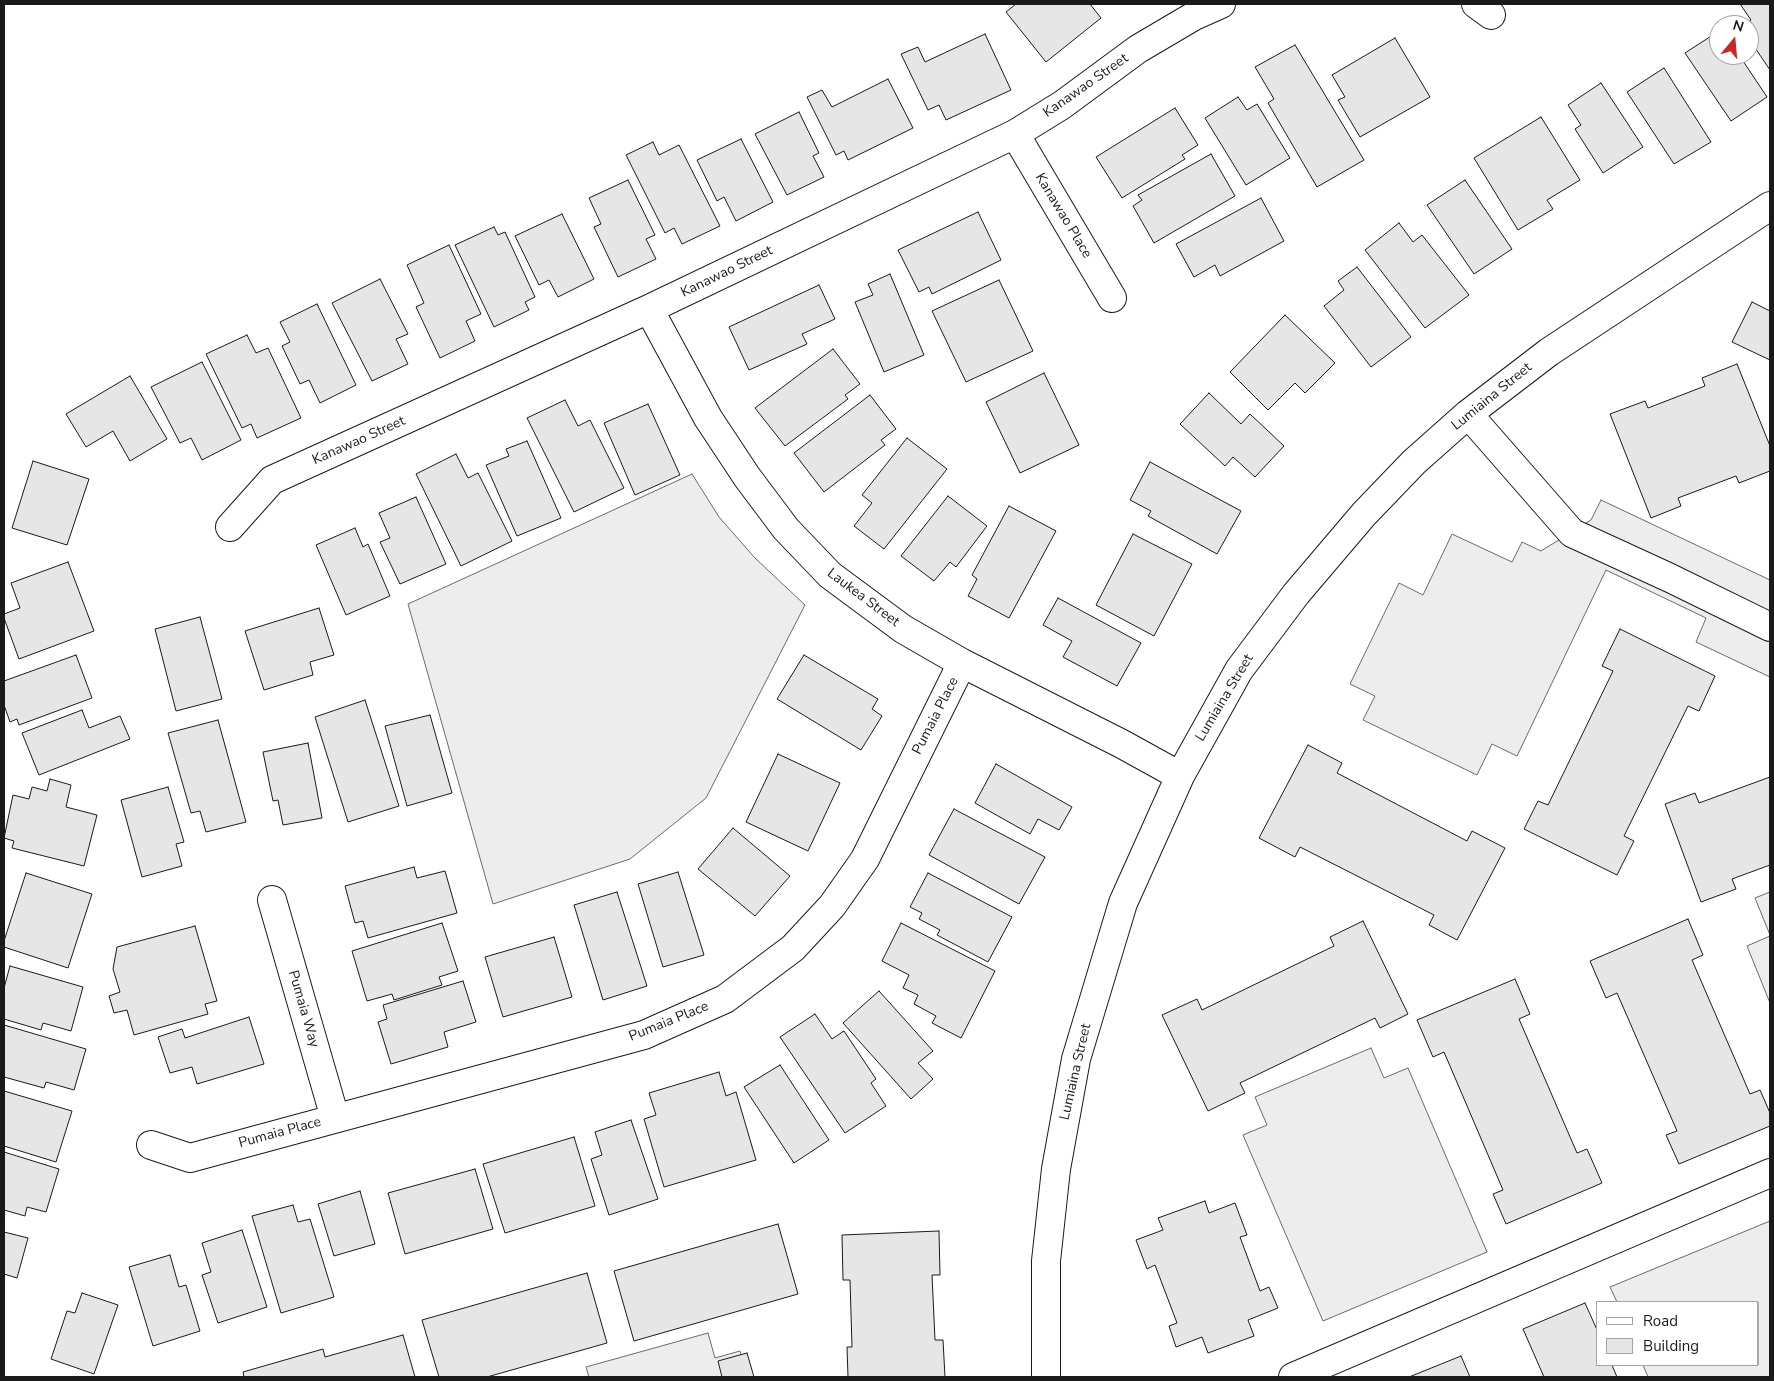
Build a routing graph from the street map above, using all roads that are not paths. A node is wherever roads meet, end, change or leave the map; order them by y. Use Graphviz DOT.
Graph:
graph roads {
  1 [pos="1221,4"];
  2 [pos="1015,134"];
  3 [pos="1770,206"];
  4 [pos="1112,298"];
  5 [pos="650,309"];
  6 [pos="1468,414"];
  7 [pos="230,527"];
  8 [pos="1770,627"];
  9 [pos="962,663"];
  10 [pos="1180,776"];
  11 [pos="272,900"];
  12 [pos="335,1118"];
  13 [pos="151,1145"];
  14 [pos="1770,1173"];
  15 [pos="1046,1377"];
  16 [pos="1293,1377"];
  1 -- 2 [label="street, Kanawao Street"];
  2 -- 4 [label="street, Kanawao Place"];
  2 -- 5 [label="street, Kanawao Street"];
  3 -- 6 [label="street, Lumiaina Street"];
  5 -- 7 [label="street, Kanawao Street"];
  5 -- 9 [label="street, Laukea Street"];
  6 -- 8 [label="street"];
  6 -- 10 [label="street, Lumiaina Street"];
  9 -- 10 [label="street, Laukea Street"];
  9 -- 12 [label="street, Pumaia Place"];
  10 -- 15 [label="street, Lumiaina Street"];
  11 -- 12 [label="street, Pumaia Way"];
  12 -- 13 [label="street, Pumaia Place"];
  14 -- 16 [label="street"];
}
